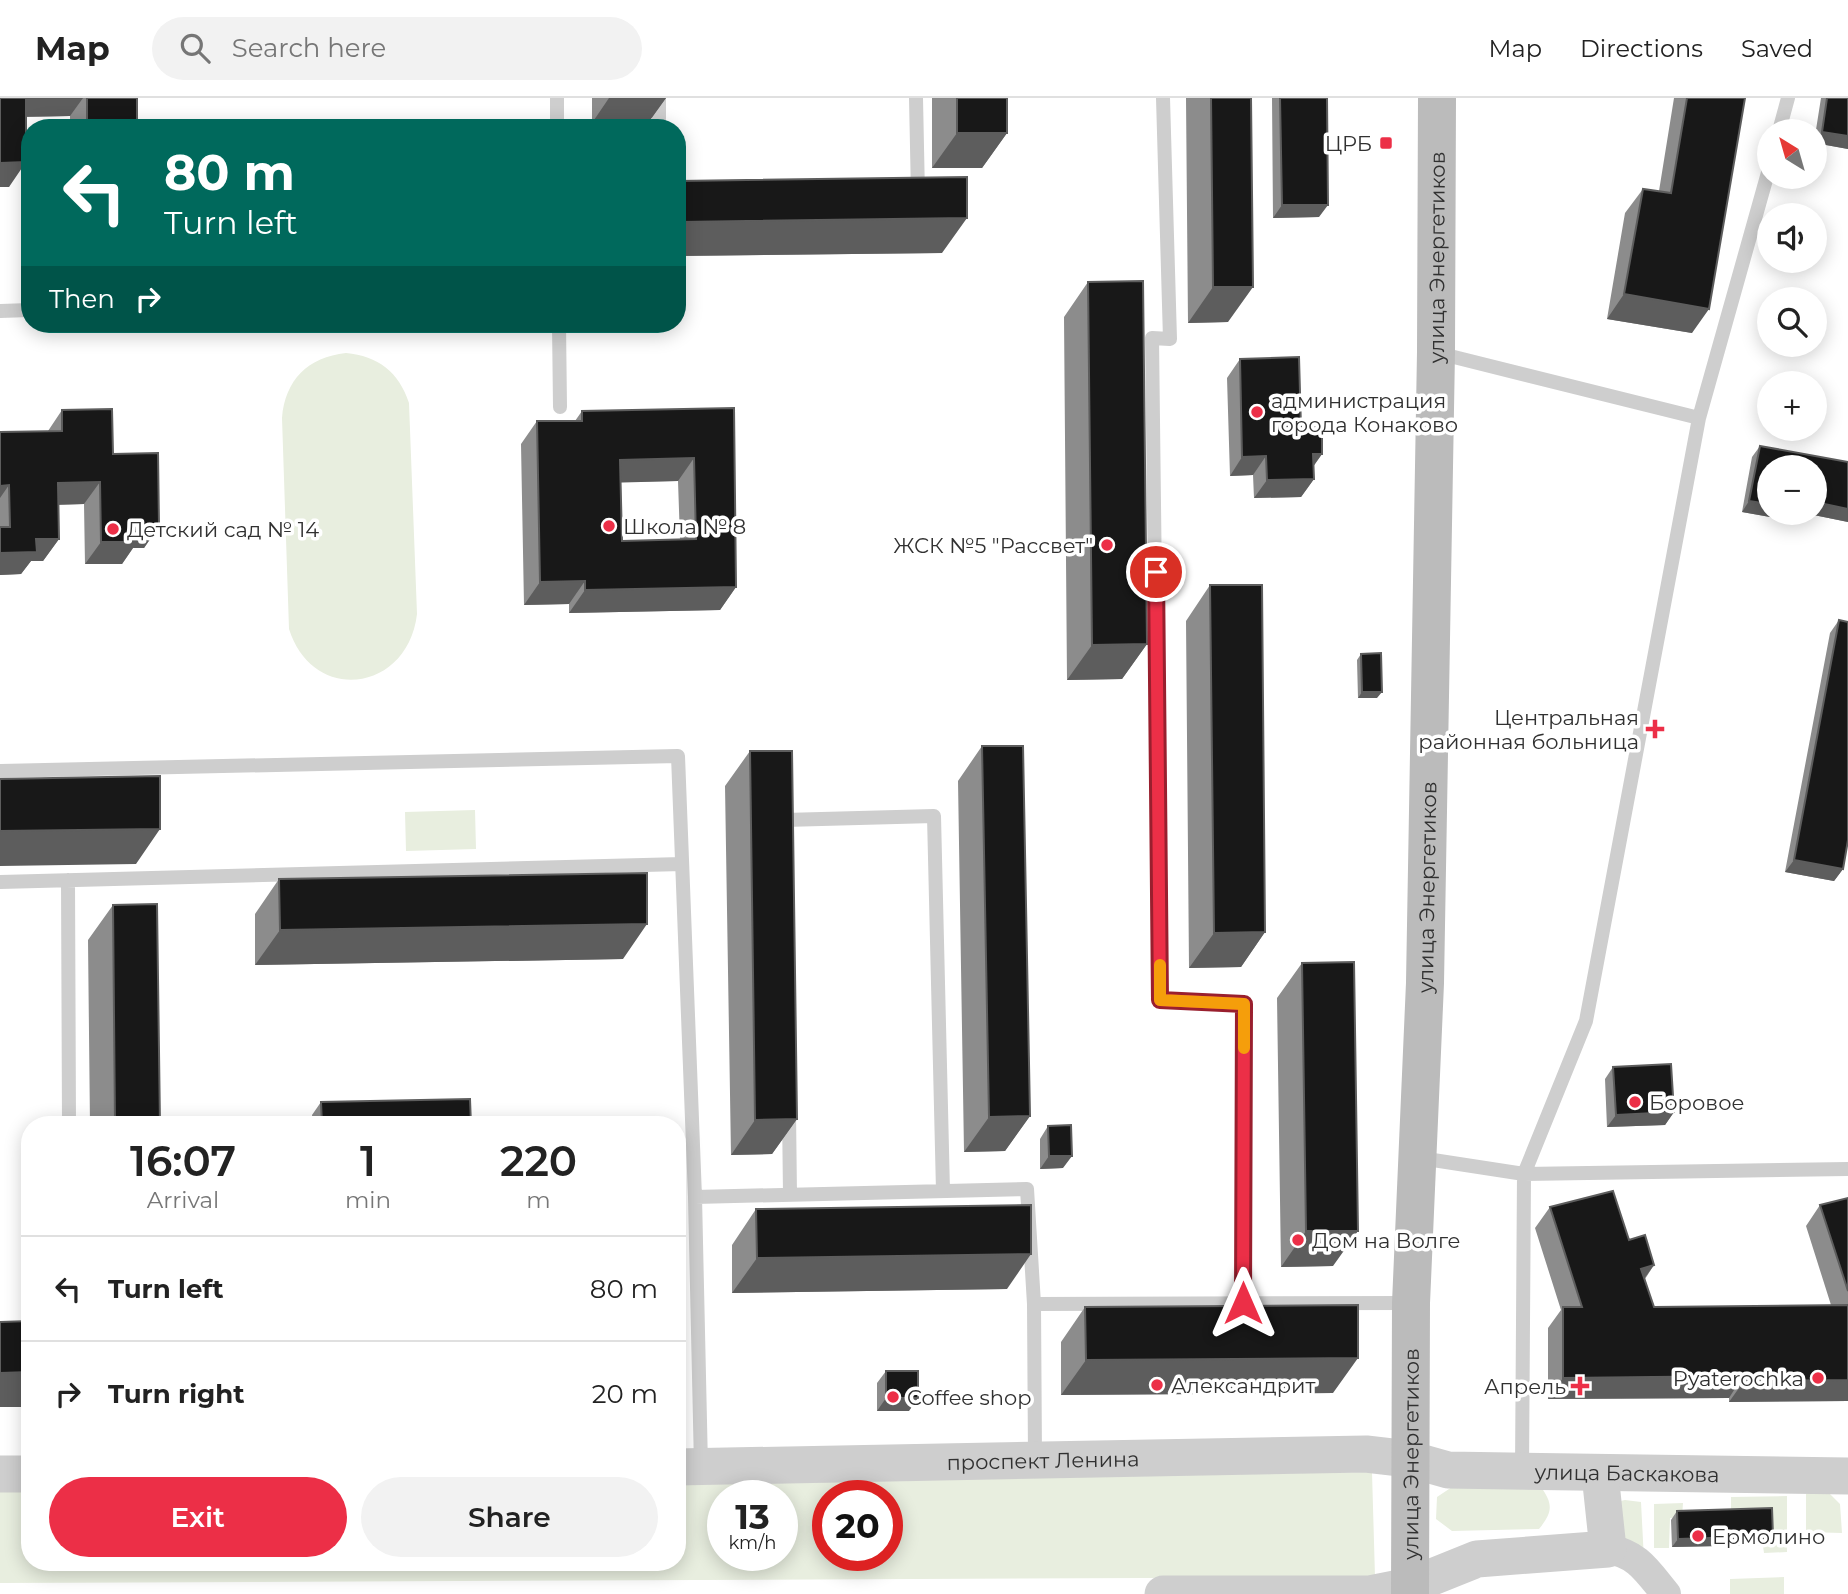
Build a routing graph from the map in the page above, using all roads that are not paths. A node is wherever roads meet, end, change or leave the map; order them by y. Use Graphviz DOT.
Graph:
graph roads {
  1 [pos="557,98"];
  2 [pos="659,98"];
  3 [pos="916,98"];
  4 [pos="1163,98"];
  5 [pos="1437,98"];
  6 [pos="1788,98"];
  7 [pos="557,119"];
  8 [pos="659,119"];
  9 [pos="1782,119"];
  10 [pos="1763,189"];
  11 [pos="904,199"];
  12 [pos="21,310"];
  13 [pos="0,311"];
  14 [pos="559,333"];
  15 [pos="1436,352"];
  16 [pos="559,407"];
  17 [pos="1699,418"];
  18 [pos="0,771"];
  19 [pos="784,848"];
  20 [pos="682,864"];
  21 [pos="68,880"];
  22 [pos="0,882"];
  23 [pos="789,1098"];
  24 [pos="69,1116"];
  25 [pos="1417,1157"];
  26 [pos="1848,1169"];
  27 [pos="1524,1174"];
  28 [pos="943,1191"];
  29 [pos="790,1195"];
  30 [pos="695,1197"];
  31 [pos="1243,1303"];
  32 [pos="1411,1303"];
  33 [pos="1034,1304"];
  34 [pos="1035,1459"];
  35 [pos="1409,1459"];
  36 [pos="689,1467"];
  37 [pos="1522,1472"];
  38 [pos="0,1474"];
  39 [pos="21,1474"];
  40 [pos="1601,1474"];
  41 [pos="1848,1476"];
  42 [pos="1608,1549"];
  43 [pos="1410,1590"];
  44 [pos="1163,1594"];
  45 [pos="1666,1594"];
  1 -- 7 [label="lane"];
  2 -- 8 [label="lane"];
  3 -- 11 [label="lane"];
  4 -- 31 [label="lane"];
  5 -- 15 [label="main road, улица Энергетиков"];
  6 -- 9 [label="lane"];
  10 -- 17 [label="lane"];
  12 -- 13 [label="lane"];
  14 -- 16 [label="lane"];
  15 -- 17 [label="lane"];
  15 -- 25 [label="main road, улица Энергетиков"];
  17 -- 27 [label="lane"];
  18 -- 20 [label="lane"];
  19 -- 28 [label="lane"];
  20 -- 21 [label="lane"];
  20 -- 30 [label="lane"];
  21 -- 22 [label="lane"];
  21 -- 24 [label="lane"];
  23 -- 29 [label="lane"];
  25 -- 27 [label="lane"];
  25 -- 32 [label="main road, улица Энергетиков"];
  26 -- 27 [label="lane"];
  27 -- 37 [label="lane"];
  28 -- 29 [label="lane"];
  28 -- 33 [label="lane"];
  29 -- 30 [label="lane"];
  30 -- 36 [label="lane"];
  31 -- 32 [label="lane"];
  31 -- 33 [label="lane"];
  32 -- 35 [label="main road, улица Энергетиков"];
  33 -- 34 [label="lane"];
  34 -- 35 [label="street, проспект Ленина"];
  34 -- 36 [label="street, проспект Ленина"];
  35 -- 37 [label="street, улица Баскакова"];
  35 -- 43 [label="main road, улица Энергетиков"];
  37 -- 40 [label="street, улица Баскакова"];
  38 -- 39 [label="street"];
  40 -- 41 [label="street, улица Баскакова"];
  40 -- 42 [label="street"];
  42 -- 43 [label="street"];
  42 -- 45 [label="street"];
  43 -- 44 [label="street"];
}
